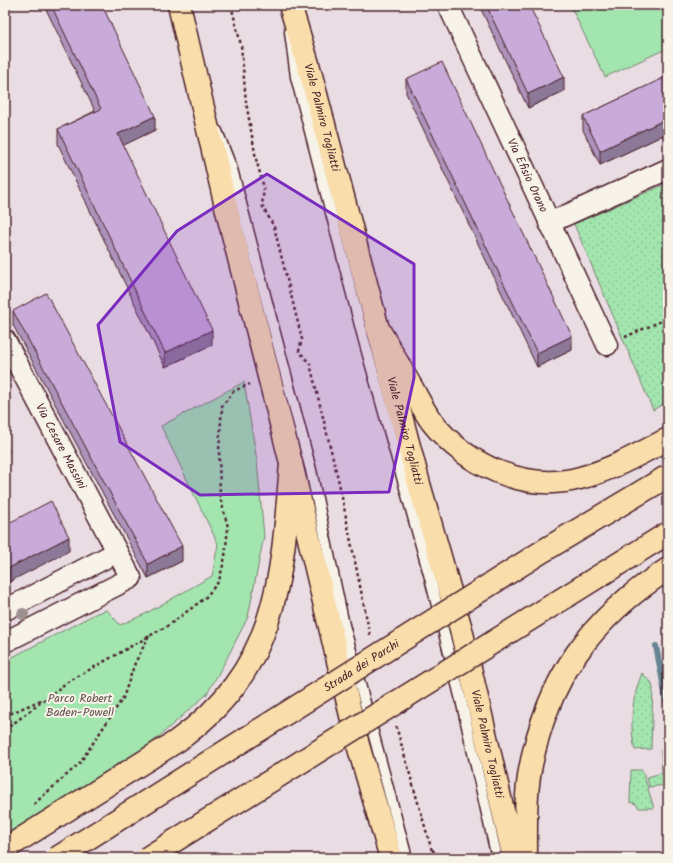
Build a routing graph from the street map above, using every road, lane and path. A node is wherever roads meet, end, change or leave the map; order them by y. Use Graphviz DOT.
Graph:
graph roads {
  1 [pos="179,5"];
  2 [pos="230,5"];
  3 [pos="289,5"];
  4 [pos="448,5"];
  5 [pos="200,93"];
  6 [pos="668,169"];
  7 [pos="549,223"];
  8 [pos="668,318"];
  9 [pos="377,327"];
  10 [pos="5,340"];
  11 [pos="607,345"];
  12 [pos="270,379"];
  13 [pos="668,439"];
  14 [pos="10,450"];
  15 [pos="5,454"];
  16 [pos="291,463"];
  17 [pos="668,476"];
  18 [pos="668,533"];
  19 [pos="117,552"];
  20 [pos="668,569"];
  21 [pos="5,610"];
  22 [pos="150,636"];
  23 [pos="370,637"];
  24 [pos="5,642"];
  25 [pos="44,699"];
  26 [pos="5,716"];
  27 [pos="394,718"];
  28 [pos="5,730"];
  29 [pos="29,808"];
  30 [pos="5,849"];
  31 [pos="432,850"];
  32 [pos="57,858"];
  33 [pos="148,858"];
  34 [pos="391,858"];
  35 [pos="407,858"];
  36 [pos="434,858"];
  37 [pos="443,858"];
  38 [pos="497,858"];
  39 [pos="514,858"];
  40 [pos="526,858"];
  1 -- 5 [label="main road"];
  2 -- 23 [label="path"];
  3 -- 9 [label="main road, Viale Palmiro Togliatti"];
  3 -- 38 [label="lane, Viale Palmiro Togliatti"];
  4 -- 7 [label="street, Via Efisio Orano"];
  5 -- 12 [label="main road"];
  5 -- 35 [label="lane"];
  6 -- 7 [label="street"];
  7 -- 11 [label="street, Via Efisio Orano"];
  8 -- 11 [label="path"];
  9 -- 13 [label="main road"];
  9 -- 39 [label="main road, Viale Palmiro Togliatti"];
  10 -- 19 [label="street, Via Cesare Massini"];
  12 -- 16 [label="main road"];
  12 -- 22 [label="path"];
  14 -- 15 [label="path"];
  16 -- 30 [label="main road"];
  16 -- 34 [label="main road"];
  17 -- 32 [label="main road, Strada dei Parchi, bridge"];
  18 -- 33 [label="main road, bridge"];
  19 -- 21 [label="street"];
  19 -- 24 [label="street, Via Cesare Massini"];
  20 -- 40 [label="main road"];
  22 -- 25 [label="path"];
  22 -- 29 [label="path"];
  25 -- 26 [label="path"];
  25 -- 28 [label="path"];
  27 -- 31 [label="path"];
  31 -- 36 [label="path"];
  31 -- 37 [label="path"];
}
